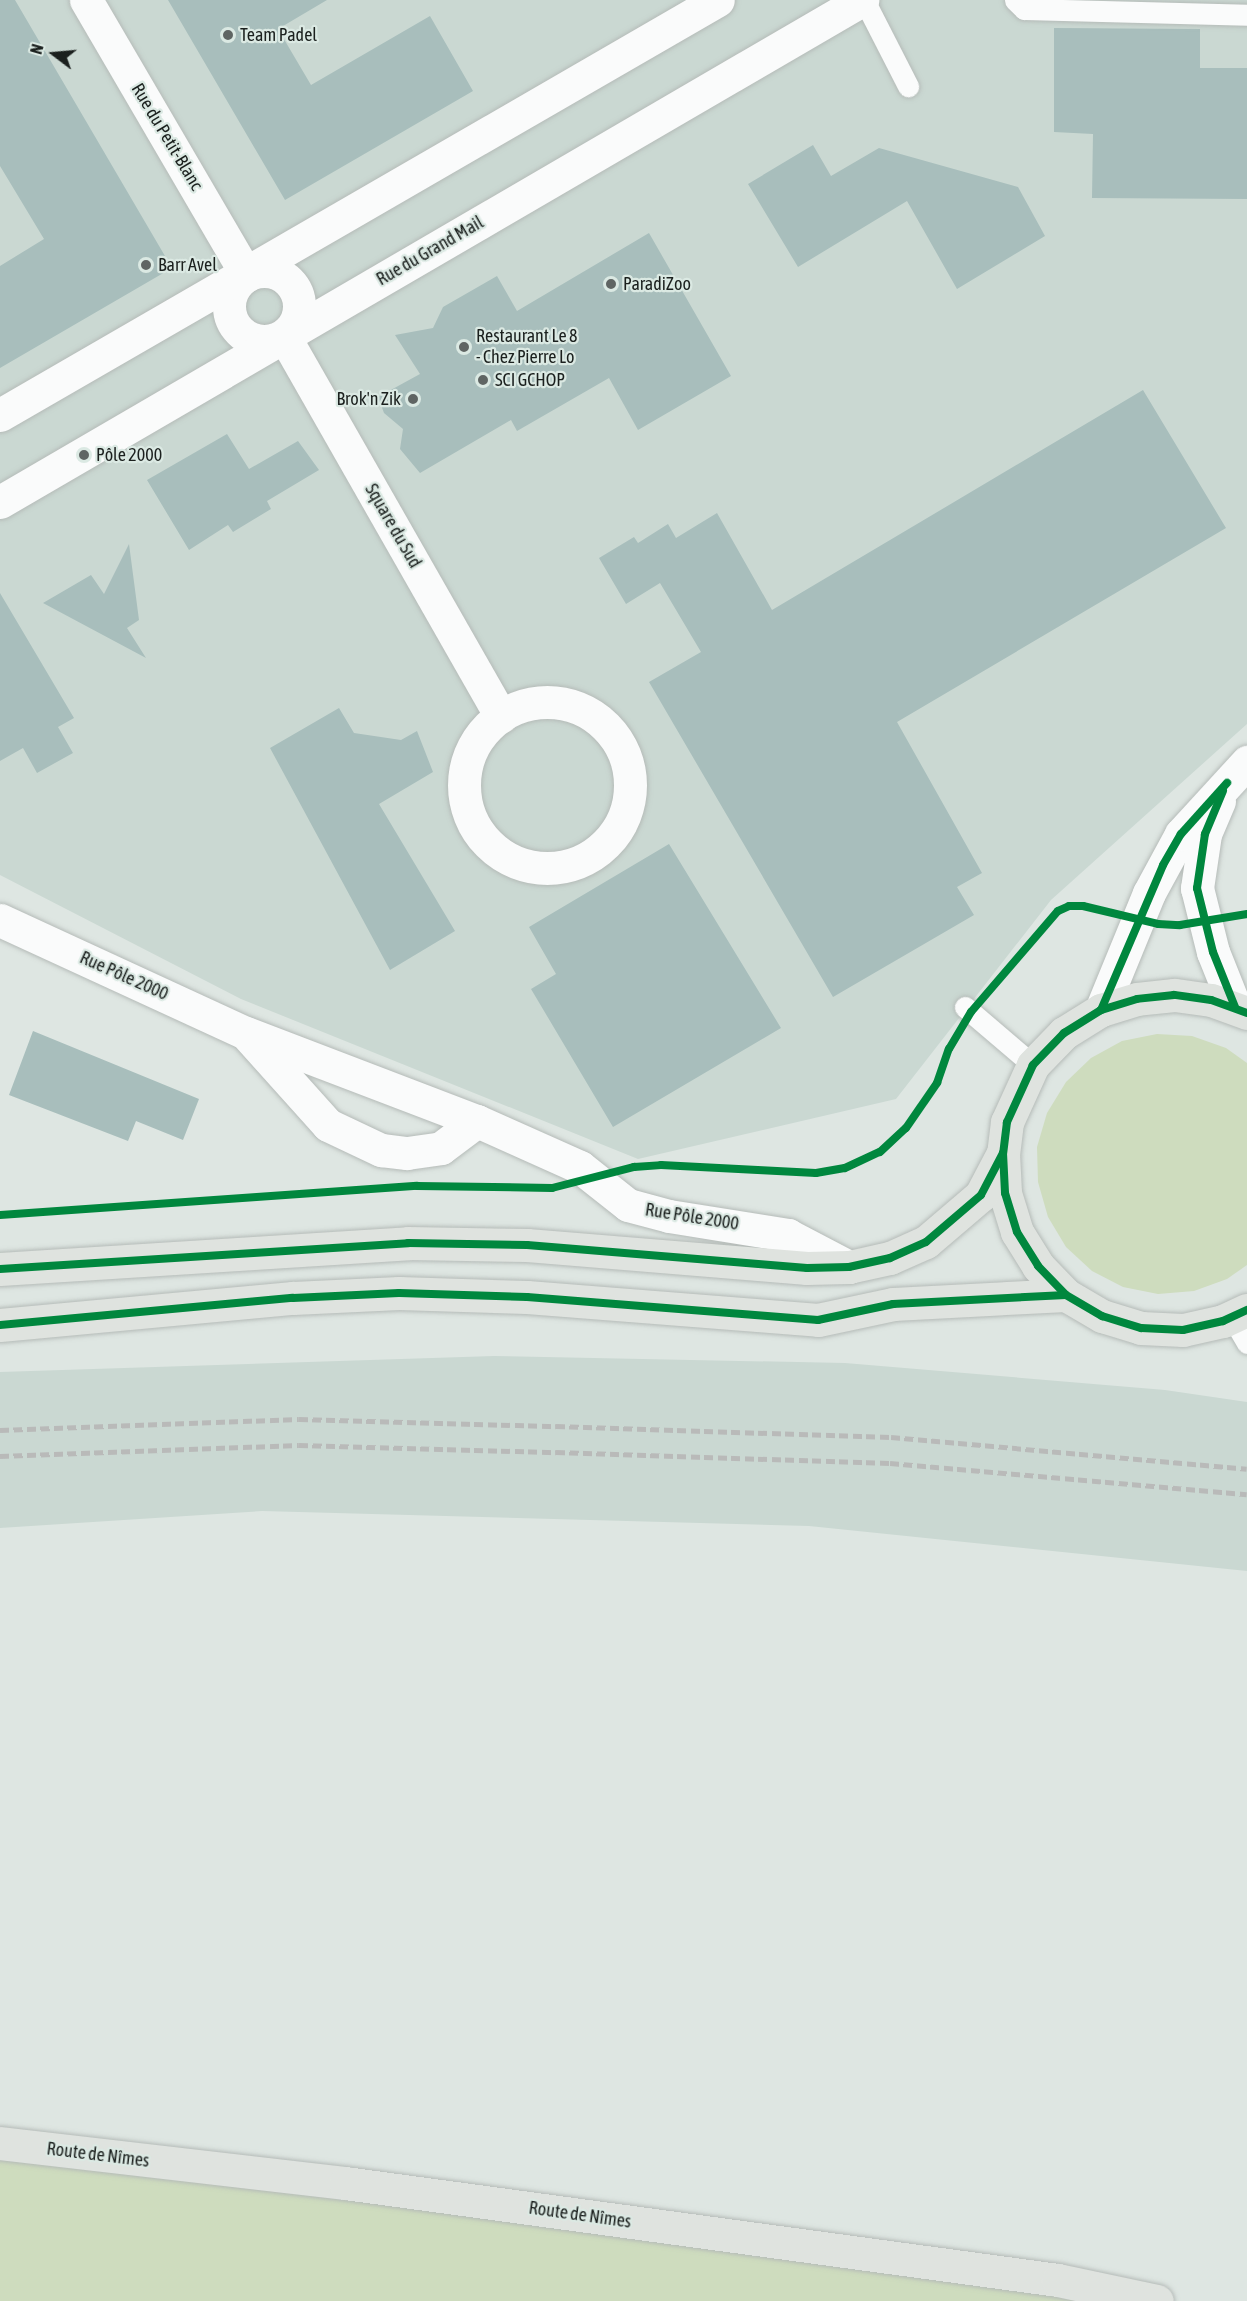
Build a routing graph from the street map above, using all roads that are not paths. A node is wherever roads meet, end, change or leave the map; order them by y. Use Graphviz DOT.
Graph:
graph roads {
  1 [pos="86,0"];
  2 [pos="718,0"];
  3 [pos="863,0"];
  4 [pos="1015,0"];
  5 [pos="1247,15"];
  6 [pos="908,86"];
  7 [pos="247,275"];
  8 [pos="284,336"];
  9 [pos="0,415"];
  10 [pos="0,502"];
  11 [pos="501,717"];
  12 [pos="1237,773"];
  13 [pos="0,920"];
  14 [pos="965,1007"];
  15 [pos="1101,1010"];
  16 [pos="1241,1010"];
  17 [pos="246,1033"];
  18 [pos="1033,1065"];
  19 [pos="477,1120"];
  20 [pos="1003,1153"];
  21 [pos="849,1267"];
  22 [pos="0,1269"];
  23 [pos="1066,1294"];
  24 [pos="1242,1323"];
  25 [pos="0,1325"];
  26 [pos="0,2143"];
  27 [pos="1157,2301"];
  1 -- 7 [label="street, Rue du Petit-Blanc"];
  2 -- 7 [label="street"];
  3 -- 6 [label="lane"];
  3 -- 8 [label="street, Rue du Grand Mail"];
  4 -- 5 [label="lane"];
  7 -- 8 [label="street"];
  7 -- 8 [label="street"];
  7 -- 9 [label="street"];
  8 -- 10 [label="street, Rue du Grand Mail"];
  8 -- 11 [label="street, Square du Sud"];
  11 -- 11 [label="street"];
  12 -- 15 [label="street"];
  12 -- 16 [label="street"];
  13 -- 17 [label="street, Rue Pôle 2000"];
  14 -- 18 [label="lane"];
  15 -- 16 [label="main road"];
  15 -- 18 [label="main road"];
  17 -- 19 [label="street, Rue Pôle 2000"];
  17 -- 19 [label="street, Rue Pôle 2000"];
  18 -- 20 [label="main road"];
  19 -- 21 [label="street, Rue Pôle 2000"];
  20 -- 21 [label="main road"];
  20 -- 23 [label="main road"];
  21 -- 22 [label="main road"];
  23 -- 24 [label="main road"];
  23 -- 25 [label="main road"];
  26 -- 27 [label="main road, Route de Nîmes"];
}
